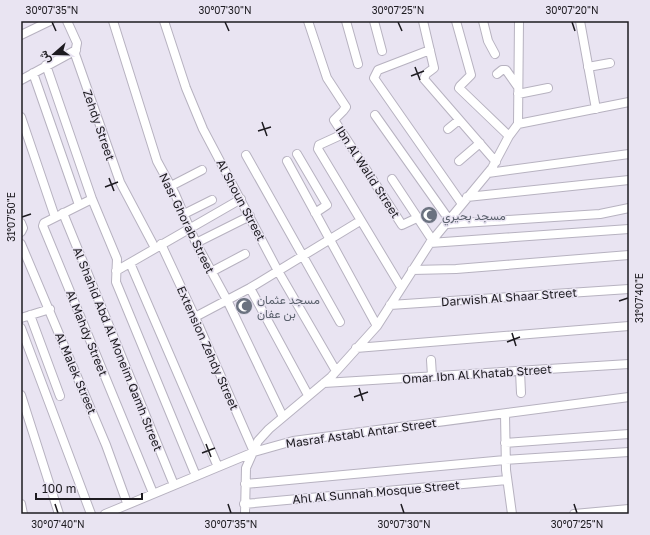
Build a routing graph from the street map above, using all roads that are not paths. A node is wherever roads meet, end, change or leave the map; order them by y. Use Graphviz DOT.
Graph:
graph roads {
  1 [pos="50,21"];
  2 [pos="67,21"];
  3 [pos="113,21"];
  4 [pos="164,21"];
  5 [pos="308,21"];
  6 [pos="346,21"];
  7 [pos="374,21"];
  8 [pos="422,21"];
  9 [pos="456,21"];
  10 [pos="483,21"];
  11 [pos="519,21"];
  12 [pos="580,21"];
  13 [pos="21,35"];
  14 [pos="76,50"];
  15 [pos="430,50"];
  16 [pos="382,51"];
  17 [pos="495,54"];
  18 [pos="610,62"];
  19 [pos="358,64"];
  20 [pos="46,65"];
  21 [pos="588,67"];
  22 [pos="33,73"];
  23 [pos="497,74"];
  24 [pos="21,80"];
  25 [pos="548,88"];
  26 [pos="518,91"];
  27 [pos="629,102"];
  28 [pos="596,109"];
  29 [pos="375,115"];
  30 [pos="21,118"];
  31 [pos="459,120"];
  32 [pos="518,124"];
  33 [pos="448,129"];
  34 [pos="343,134"];
  35 [pos="509,136"];
  36 [pos="480,143"];
  37 [pos="297,154"];
  38 [pos="629,154"];
  39 [pos="246,155"];
  40 [pos="459,161"];
  41 [pos="287,162"];
  42 [pos="496,162"];
  43 [pos="202,170"];
  44 [pos="488,173"];
  45 [pos="392,179"];
  46 [pos="629,180"];
  47 [pos="171,186"];
  48 [pos="240,199"];
  49 [pos="92,200"];
  50 [pos="212,200"];
  51 [pos="464,200"];
  52 [pos="79,205"];
  53 [pos="629,208"];
  54 [pos="315,213"];
  55 [pos="184,214"];
  56 [pos="59,215"];
  57 [pos="250,216"];
  58 [pos="417,218"];
  59 [pos="360,221"];
  60 [pos="448,222"];
  61 [pos="21,223"];
  62 [pos="190,228"];
  63 [pos="629,229"];
  64 [pos="21,232"];
  65 [pos="329,239"];
  66 [pos="432,242"];
  67 [pos="196,243"];
  68 [pos="21,244"];
  69 [pos="158,246"];
  70 [pos="245,254"];
  71 [pos="303,255"];
  72 [pos="629,255"];
  73 [pos="130,263"];
  74 [pos="116,269"];
  75 [pos="412,270"];
  76 [pos="278,271"];
  77 [pos="211,272"];
  78 [pos="401,287"];
  79 [pos="250,288"];
  80 [pos="629,289"];
  81 [pos="227,300"];
  82 [pos="390,305"];
  83 [pos="50,309"];
  84 [pos="30,316"];
  85 [pos="195,317"];
  86 [pos="21,318"];
  87 [pos="340,322"];
  88 [pos="377,326"];
  89 [pos="629,326"];
  90 [pos="21,328"];
  91 [pos="356,348"];
  92 [pos="431,360"];
  93 [pos="629,364"];
  94 [pos="336,371"];
  95 [pos="520,371"];
  96 [pos="432,376"];
  97 [pos="324,383"];
  98 [pos="521,393"];
  99 [pos="21,395"];
  100 [pos="308,395"];
  101 [pos="60,396"];
  102 [pos="629,397"];
  103 [pos="505,414"];
  104 [pos="283,417"];
  105 [pos="629,434"];
  106 [pos="505,443"];
  107 [pos="254,452"];
  108 [pos="629,452"];
  109 [pos="506,460"];
  110 [pos="218,467"];
  111 [pos="196,476"];
  112 [pos="507,480"];
  113 [pos="174,484"];
  114 [pos="245,484"];
  115 [pos="153,493"];
  116 [pos="127,503"];
  117 [pos="21,504"];
  118 [pos="244,504"];
  119 [pos="629,509"];
  120 [pos="23,514"];
  121 [pos="60,514"];
  122 [pos="91,514"];
  123 [pos="105,514"];
  124 [pos="245,514"];
  125 [pos="512,514"];
  126 [pos="574,514"];
  1 -- 13 [label="street"];
  2 -- 14 [label="street, Zehdy Street"];
  3 -- 47 [label="street, Nasr Ghorab Street"];
  4 -- 48 [label="street, Al Shoun Street"];
  5 -- 34 [label="street, Ibn Al Walid Street"];
  6 -- 19 [label="street"];
  7 -- 16 [label="street"];
  8 -- 15 [label="street"];
  9 -- 35 [label="street"];
  10 -- 17 [label="street"];
  11 -- 26 [label="street"];
  12 -- 21 [label="street"];
  14 -- 20 [label="street"];
  14 -- 69 [label="street, Zehdy Street"];
  15 -- 31 [label="street"];
  15 -- 51 [label="street"];
  18 -- 21 [label="street"];
  20 -- 22 [label="street"];
  20 -- 49 [label="street"];
  21 -- 28 [label="street"];
  22 -- 24 [label="street"];
  22 -- 52 [label="street"];
  23 -- 26 [label="street"];
  25 -- 26 [label="street"];
  26 -- 32 [label="street"];
  27 -- 28 [label="street"];
  28 -- 32 [label="street"];
  29 -- 60 [label="street"];
  30 -- 56 [label="street, Al Shahid Abd Al Moneim Qamh Street"];
  31 -- 33 [label="street"];
  31 -- 36 [label="street"];
  32 -- 35 [label="street"];
  34 -- 58 [label="street, Ibn Al Walid Street"];
  34 -- 59 [label="street"];
  35 -- 42 [label="street"];
  36 -- 40 [label="street"];
  36 -- 42 [label="street"];
  37 -- 54 [label="street"];
  38 -- 44 [label="street"];
  39 -- 71 [label="street"];
  41 -- 54 [label="street"];
  42 -- 44 [label="street"];
  43 -- 47 [label="street"];
  44 -- 51 [label="street"];
  45 -- 58 [label="street"];
  46 -- 51 [label="street"];
  47 -- 55 [label="street, Nasr Ghorab Street"];
  48 -- 57 [label="street, Al Shoun Street"];
  48 -- 62 [label="street"];
  49 -- 52 [label="street, Al Mahdy Street"];
  49 -- 74 [label="street"];
  50 -- 55 [label="street"];
  51 -- 60 [label="street"];
  52 -- 56 [label="street, Al Mahdy Street"];
  53 -- 60 [label="street"];
  54 -- 65 [label="street"];
  55 -- 62 [label="street, Nasr Ghorab Street"];
  56 -- 113 [label="street, Al Shahid Abd Al Moneim Qamh Street"];
  56 -- 115 [label="street, Al Mahdy Street"];
  57 -- 67 [label="street"];
  57 -- 76 [label="street, Al Shoun Street"];
  58 -- 66 [label="street"];
  59 -- 65 [label="street"];
  59 -- 78 [label="street"];
  60 -- 66 [label="street"];
  61 -- 64 [label="street"];
  62 -- 67 [label="street, Nasr Ghorab Street"];
  62 -- 69 [label="street"];
  63 -- 66 [label="street"];
  65 -- 71 [label="street"];
  65 -- 88 [label="street"];
  66 -- 75 [label="street"];
  67 -- 77 [label="street, Nasr Ghorab Street"];
  68 -- 83 [label="street, Al Malek Street"];
  69 -- 73 [label="street"];
  69 -- 85 [label="street, Extension Zehdy Street"];
  70 -- 77 [label="street"];
  71 -- 76 [label="street"];
  71 -- 87 [label="street"];
  72 -- 75 [label="street"];
  73 -- 74 [label="street"];
  73 -- 110 [label="street"];
  74 -- 111 [label="street"];
  75 -- 78 [label="street"];
  76 -- 79 [label="street"];
  76 -- 94 [label="street, Al Shoun Street"];
  77 -- 81 [label="street, Nasr Ghorab Street"];
  78 -- 82 [label="street"];
  79 -- 81 [label="street"];
  79 -- 100 [label="street"];
  80 -- 82 [label="street, Darwish Al Shaar Street"];
  81 -- 85 [label="street"];
  81 -- 104 [label="street, Nasr Ghorab Street"];
  82 -- 88 [label="street"];
  83 -- 84 [label="street"];
  83 -- 116 [label="street, Al Malek Street"];
  84 -- 86 [label="street"];
  84 -- 101 [label="street"];
  85 -- 107 [label="street, Extension Zehdy Street"];
  88 -- 91 [label="street"];
  89 -- 91 [label="street"];
  90 -- 122 [label="street"];
  91 -- 94 [label="street"];
  92 -- 96 [label="street"];
  93 -- 95 [label="street, Omar Ibn Al Khatab Street"];
  94 -- 97 [label="street"];
  95 -- 96 [label="street, Omar Ibn Al Khatab Street"];
  95 -- 98 [label="street"];
  96 -- 97 [label="street, Omar Ibn Al Khatab Street"];
  97 -- 100 [label="street"];
  99 -- 121 [label="street"];
  100 -- 104 [label="street"];
  102 -- 103 [label="street, Masraf Astabl Antar Street"];
  103 -- 106 [label="street"];
  103 -- 107 [label="street, Masraf Astabl Antar Street"];
  104 -- 107 [label="street"];
  105 -- 106 [label="street"];
  106 -- 109 [label="street"];
  107 -- 110 [label="street, Masraf Astabl Antar Street"];
  107 -- 114 [label="street"];
  108 -- 109 [label="street"];
  109 -- 112 [label="street"];
  109 -- 114 [label="street"];
  110 -- 111 [label="street, Masraf Astabl Antar Street"];
  111 -- 113 [label="street, Masraf Astabl Antar Street"];
  112 -- 118 [label="street, Ahl Al Sunnah Mosque Street"];
  112 -- 125 [label="street"];
  113 -- 115 [label="street, Masraf Astabl Antar Street"];
  114 -- 118 [label="street"];
  115 -- 116 [label="street, Masraf Astabl Antar Street"];
  116 -- 123 [label="street, Masraf Astabl Antar Street"];
  117 -- 120 [label="street"];
  118 -- 124 [label="street"];
  119 -- 126 [label="street"];
}
